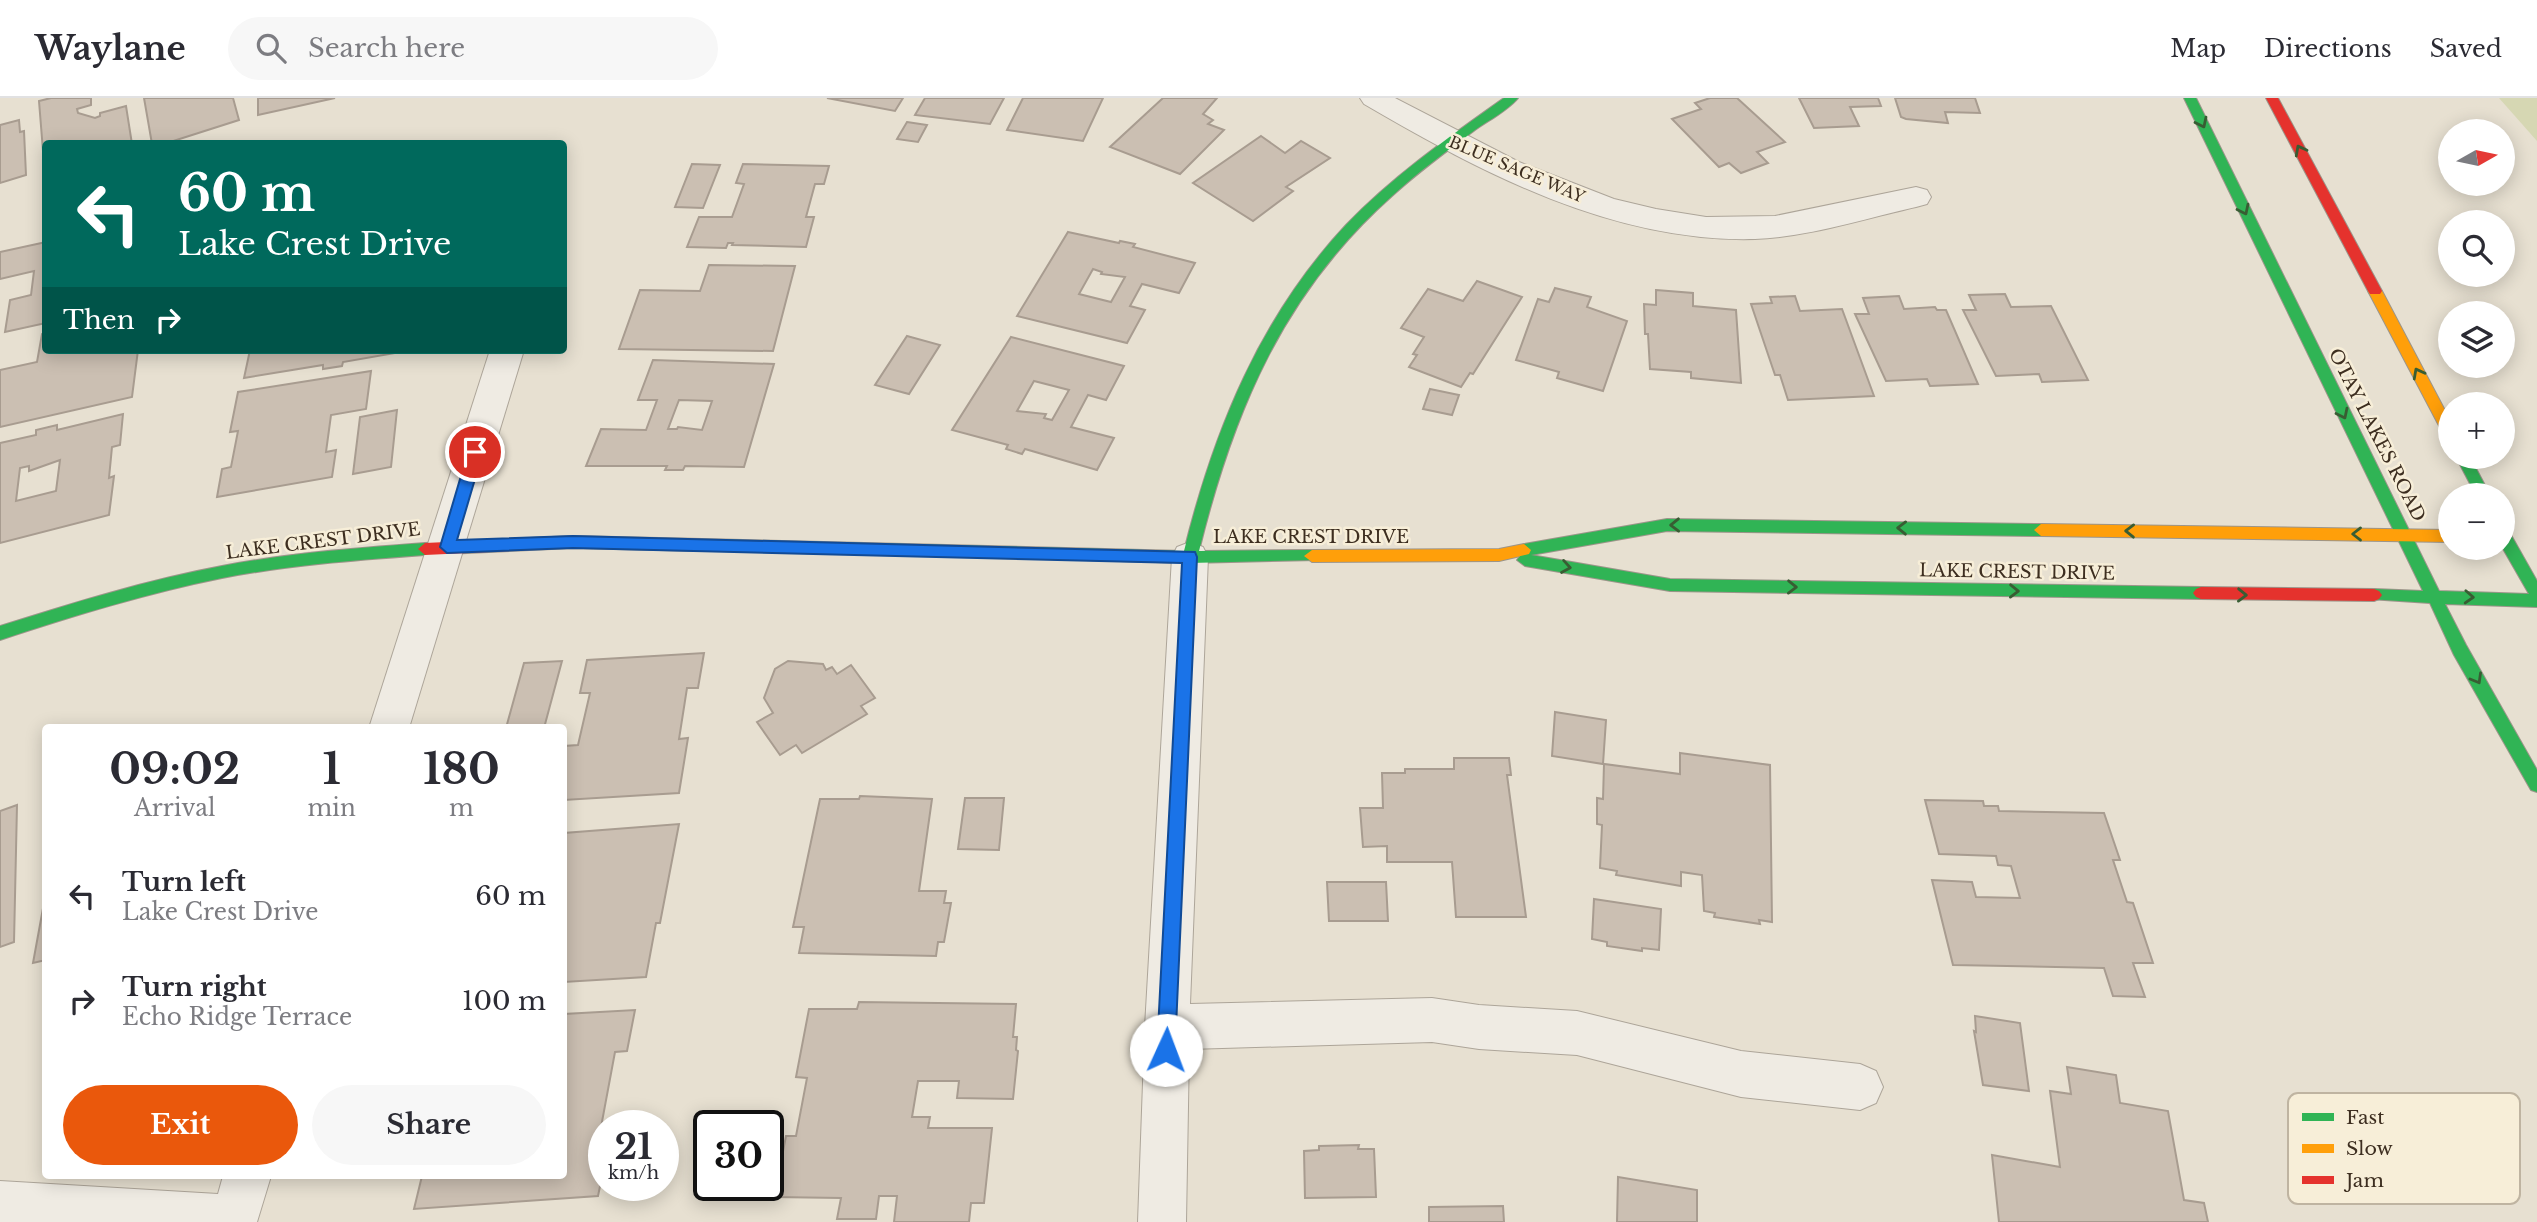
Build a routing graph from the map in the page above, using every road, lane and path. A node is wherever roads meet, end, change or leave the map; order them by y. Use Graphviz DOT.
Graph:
graph roads {
  1 [pos="1374,98"];
  2 [pos="1512,98"];
  3 [pos="2190,98"];
  4 [pos="2272,98"];
  5 [pos="1449,142"];
  6 [pos="1916,197"];
  7 [pos="506,354"];
  8 [pos="2438,410"];
  9 [pos="2406,534"];
  10 [pos="2438,535"];
  11 [pos="447,547"];
  12 [pos="1499,555"];
  13 [pos="2515,556"];
  14 [pos="1190,557"];
  15 [pos="2537,595"];
  16 [pos="2436,596"];
  17 [pos="2537,601"];
  18 [pos="0,633"];
  19 [pos="390,724"];
  20 [pos="2537,785"];
  21 [pos="1167,1027"];
  22 [pos="1860,1087"];
  23 [pos="0,1205"];
  24 [pos="238,1206"];
  25 [pos="1162,1222"];
  1 -- 5 [label="street, BLUE SAGE WAY"];
  2 -- 5 [label="main road"];
  3 -- 9 [label="main road, OTAY LAKES ROAD, one-way"];
  8 -- 4 [label="main road, one-way"];
  5 -- 6 [label="street, BLUE SAGE WAY"];
  5 -- 14 [label="main road"];
  7 -- 11 [label="street"];
  9 -- 10 [label="main road, LAKE CREST DRIVE"];
  9 -- 12 [label="main road, LAKE CREST DRIVE, one-way"];
  9 -- 16 [label="main road, OTAY LAKES ROAD"];
  11 -- 14 [label="main road, LAKE CREST DRIVE"];
  11 -- 18 [label="main road, LAKE CREST DRIVE"];
  11 -- 19 [label="street"];
  12 -- 14 [label="main road, LAKE CREST DRIVE"];
  12 -- 16 [label="main road, LAKE CREST DRIVE, one-way"];
  13 -- 15 [label="main road"];
  14 -- 21 [label="street"];
  16 -- 17 [label="main road, LAKE CREST DRIVE, one-way"];
  16 -- 20 [label="main road, OTAY LAKES ROAD, one-way"];
  21 -- 22 [label="street"];
  21 -- 25 [label="street"];
  23 -- 24 [label="street"];
}
